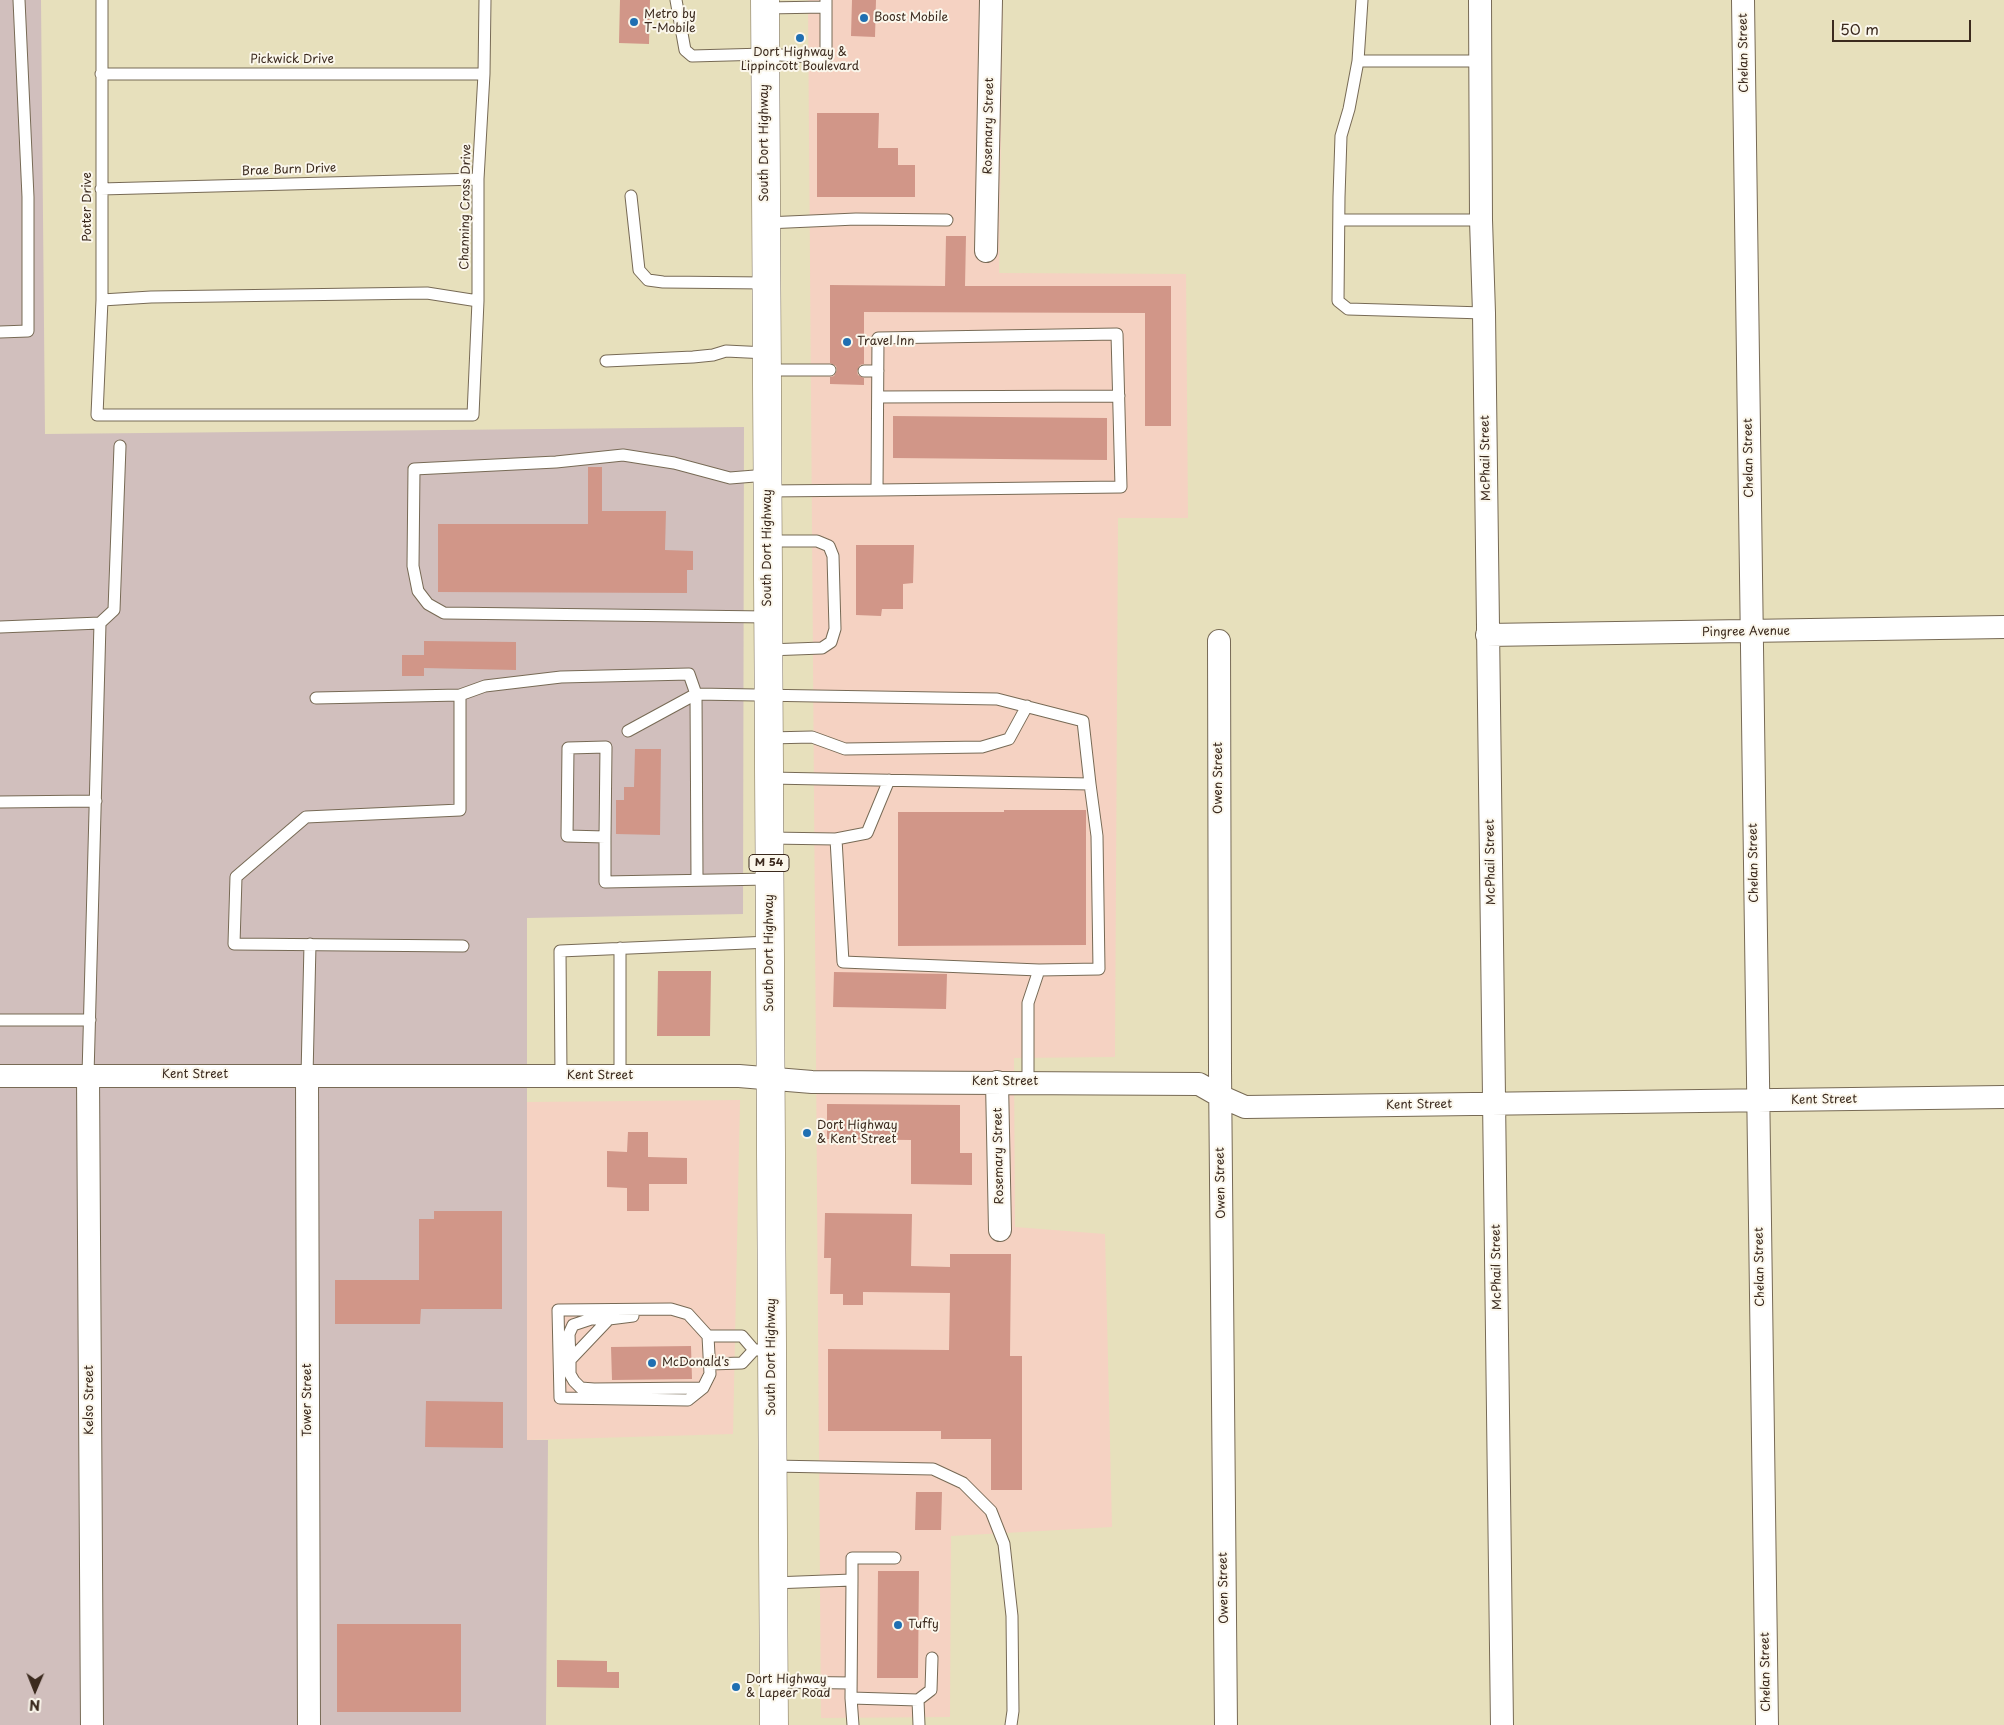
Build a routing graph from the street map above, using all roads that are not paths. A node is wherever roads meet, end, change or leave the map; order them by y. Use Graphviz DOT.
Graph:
graph roads {
  1 [pos="20,0"];
  2 [pos="102,0"];
  3 [pos="485,0"];
  4 [pos="676,0"];
  5 [pos="991,0"];
  6 [pos="1362,0"];
  7 [pos="1480,0"];
  8 [pos="1743,0"];
  9 [pos="826,3"];
  10 [pos="765,4"];
  11 [pos="765,54"];
  12 [pos="1480,60"];
  13 [pos="1358,61"];
  14 [pos="101,74"];
  15 [pos="484,74"];
  16 [pos="478,179"];
  17 [pos="101,189"];
  18 [pos="631,196"];
  19 [pos="948,220"];
  20 [pos="1339,220"];
  21 [pos="1481,220"];
  22 [pos="766,223"];
  23 [pos="986,251"];
  24 [pos="766,283"];
  25 [pos="102,300"];
  26 [pos="478,301"];
  27 [pos="1484,313"];
  28 [pos="0,332"];
  29 [pos="606,361"];
  30 [pos="767,361"];
  31 [pos="830,370"];
  32 [pos="864,371"];
  33 [pos="878,371"];
  34 [pos="1119,396"];
  35 [pos="878,397"];
  36 [pos="473,415"];
  37 [pos="120,446"];
  38 [pos="767,483"];
  39 [pos="877,490"];
  40 [pos="768,541"];
  41 [pos="768,617"];
  42 [pos="100,623"];
  43 [pos="0,626"];
  44 [pos="2004,627"];
  45 [pos="1751,632"];
  46 [pos="1487,636"];
  47 [pos="1218,641"];
  48 [pos="768,650"];
  49 [pos="696,694"];
  50 [pos="460,695"];
  51 [pos="768,695"];
  52 [pos="316,698"];
  53 [pos="1027,706"];
  54 [pos="628,731"];
  55 [pos="769,738"];
  56 [pos="769,778"];
  57 [pos="888,780"];
  58 [pos="1090,784"];
  59 [pos="96,801"];
  60 [pos="0,802"];
  61 [pos="606,837"];
  62 [pos="769,838"];
  63 [pos="836,839"];
  64 [pos="697,878"];
  65 [pos="769,878"];
  66 [pos="770,942"];
  67 [pos="310,944"];
  68 [pos="463,946"];
  69 [pos="620,948"];
  70 [pos="1039,970"];
  71 [pos="0,1020"];
  72 [pos="90,1020"];
  73 [pos="88,1075"];
  74 [pos="561,1075"];
  75 [pos="0,1076"];
  76 [pos="306,1076"];
  77 [pos="620,1076"];
  78 [pos="770,1077"];
  79 [pos="997,1082"];
  80 [pos="1028,1082"];
  81 [pos="1220,1096"];
  82 [pos="2004,1097"];
  83 [pos="1758,1101"];
  84 [pos="1494,1104"];
  85 [pos="1000,1230"];
  86 [pos="645,1310"];
  87 [pos="609,1319"];
  88 [pos="708,1336"];
  89 [pos="762,1350"];
  90 [pos="570,1360"];
  91 [pos="710,1364"];
  92 [pos="703,1388"];
  93 [pos="773,1466"];
  94 [pos="895,1558"];
  95 [pos="852,1580"];
  96 [pos="773,1583"];
  97 [pos="932,1658"];
  98 [pos="774,1682"];
  99 [pos="851,1684"];
  100 [pos="851,1698"];
  101 [pos="918,1700"];
  102 [pos="92,1725"];
  103 [pos="309,1725"];
  104 [pos="774,1725"];
  105 [pos="853,1725"];
  106 [pos="919,1725"];
  107 [pos="1012,1725"];
  108 [pos="1226,1725"];
  109 [pos="1502,1725"];
  110 [pos="1767,1725"];
  1 -- 28 [label="lane"];
  2 -- 14 [label="lane, Potter Drive"];
  3 -- 15 [label="lane, Channing Cross Drive"];
  4 -- 11 [label="lane"];
  5 -- 23 [label="street, Rosemary Street"];
  6 -- 13 [label="lane"];
  7 -- 12 [label="street, McPhail Street"];
  8 -- 45 [label="street, Chelan Street"];
  9 -- 10 [label="lane"];
  9 -- 11 [label="lane"];
  10 -- 11 [label="main road, South Dort Highway / M 54"];
  11 -- 22 [label="main road, South Dort Highway / M 54"];
  12 -- 13 [label="lane"];
  12 -- 21 [label="street, McPhail Street"];
  13 -- 20 [label="lane"];
  14 -- 15 [label="lane, Pickwick Drive"];
  14 -- 17 [label="lane, Potter Drive"];
  15 -- 16 [label="lane, Channing Cross Drive"];
  16 -- 17 [label="lane, Brae Burn Drive"];
  16 -- 26 [label="lane, Channing Cross Drive"];
  17 -- 25 [label="lane, Potter Drive"];
  18 -- 24 [label="lane"];
  19 -- 22 [label="lane"];
  20 -- 21 [label="lane"];
  20 -- 27 [label="lane"];
  21 -- 27 [label="street, McPhail Street"];
  22 -- 24 [label="main road, South Dort Highway / M 54"];
  24 -- 30 [label="main road, South Dort Highway / M 54"];
  25 -- 26 [label="lane"];
  25 -- 36 [label="lane, Potter Drive"];
  26 -- 36 [label="lane, Channing Cross Drive"];
  27 -- 46 [label="street, McPhail Street"];
  29 -- 30 [label="lane"];
  30 -- 31 [label="lane"];
  30 -- 38 [label="main road, South Dort Highway / M 54"];
  32 -- 33 [label="lane"];
  33 -- 34 [label="lane"];
  33 -- 35 [label="lane"];
  34 -- 35 [label="lane"];
  34 -- 39 [label="lane"];
  35 -- 39 [label="lane"];
  37 -- 42 [label="lane"];
  38 -- 39 [label="lane"];
  38 -- 40 [label="main road, South Dort Highway / M 54"];
  38 -- 41 [label="lane"];
  40 -- 41 [label="main road, South Dort Highway / M 54"];
  40 -- 48 [label="lane"];
  41 -- 48 [label="main road, South Dort Highway / M 54"];
  42 -- 43 [label="lane"];
  42 -- 59 [label="lane"];
  44 -- 45 [label="street, Pingree Avenue"];
  45 -- 46 [label="street, Pingree Avenue"];
  45 -- 83 [label="street, Chelan Street"];
  46 -- 84 [label="street, McPhail Street"];
  47 -- 81 [label="street, Owen Street"];
  48 -- 51 [label="main road, South Dort Highway / M 54"];
  49 -- 50 [label="lane"];
  49 -- 51 [label="lane"];
  49 -- 54 [label="lane"];
  49 -- 64 [label="lane"];
  50 -- 52 [label="lane"];
  50 -- 67 [label="lane"];
  51 -- 53 [label="lane"];
  51 -- 55 [label="main road, South Dort Highway / M 54"];
  53 -- 55 [label="lane"];
  53 -- 58 [label="lane"];
  55 -- 56 [label="main road, South Dort Highway / M 54"];
  56 -- 57 [label="lane"];
  56 -- 62 [label="main road, South Dort Highway / M 54"];
  57 -- 58 [label="lane"];
  57 -- 63 [label="lane"];
  58 -- 70 [label="lane"];
  59 -- 60 [label="lane"];
  59 -- 72 [label="lane"];
  61 -- 61 [label="lane"];
  61 -- 64 [label="lane"];
  62 -- 63 [label="lane"];
  62 -- 65 [label="main road, South Dort Highway / M 54"];
  63 -- 70 [label="lane"];
  64 -- 65 [label="lane"];
  65 -- 66 [label="main road, South Dort Highway / M 54"];
  66 -- 69 [label="lane"];
  66 -- 78 [label="main road, South Dort Highway / M 54"];
  67 -- 68 [label="lane"];
  67 -- 76 [label="lane"];
  69 -- 74 [label="lane"];
  69 -- 77 [label="lane"];
  70 -- 80 [label="lane"];
  71 -- 72 [label="lane"];
  72 -- 73 [label="lane"];
  73 -- 75 [label="street, Kent Street"];
  73 -- 76 [label="street, Kent Street"];
  73 -- 102 [label="street, Kelso Street"];
  74 -- 76 [label="street, Kent Street"];
  74 -- 77 [label="street, Kent Street"];
  76 -- 103 [label="street, Tower Street"];
  77 -- 78 [label="street, Kent Street"];
  78 -- 79 [label="street, Kent Street"];
  78 -- 89 [label="main road, South Dort Highway / M 54"];
  79 -- 80 [label="street, Kent Street"];
  79 -- 85 [label="street, Rosemary Street"];
  80 -- 81 [label="street, Kent Street"];
  81 -- 84 [label="street, Kent Street"];
  81 -- 108 [label="street, Owen Street"];
  82 -- 83 [label="street, Kent Street"];
  83 -- 84 [label="street, Kent Street"];
  83 -- 110 [label="street, Chelan Street"];
  84 -- 109 [label="street, McPhail Street"];
  86 -- 87 [label="lane"];
  86 -- 88 [label="lane"];
  86 -- 92 [label="lane"];
  87 -- 90 [label="lane"];
  87 -- 90 [label="lane"];
  88 -- 89 [label="lane"];
  88 -- 91 [label="lane"];
  89 -- 91 [label="lane"];
  89 -- 93 [label="main road, South Dort Highway / M 54"];
  90 -- 92 [label="lane"];
  91 -- 92 [label="lane"];
  93 -- 96 [label="main road, South Dort Highway / M 54"];
  93 -- 107 [label="lane"];
  94 -- 95 [label="lane"];
  95 -- 96 [label="lane"];
  95 -- 99 [label="lane"];
  96 -- 98 [label="main road, South Dort Highway / M 54"];
  97 -- 101 [label="lane"];
  98 -- 99 [label="lane"];
  98 -- 104 [label="main road, South Dort Highway / M 54"];
  99 -- 100 [label="lane"];
  100 -- 101 [label="lane"];
  100 -- 105 [label="lane"];
  101 -- 106 [label="lane"];
}
